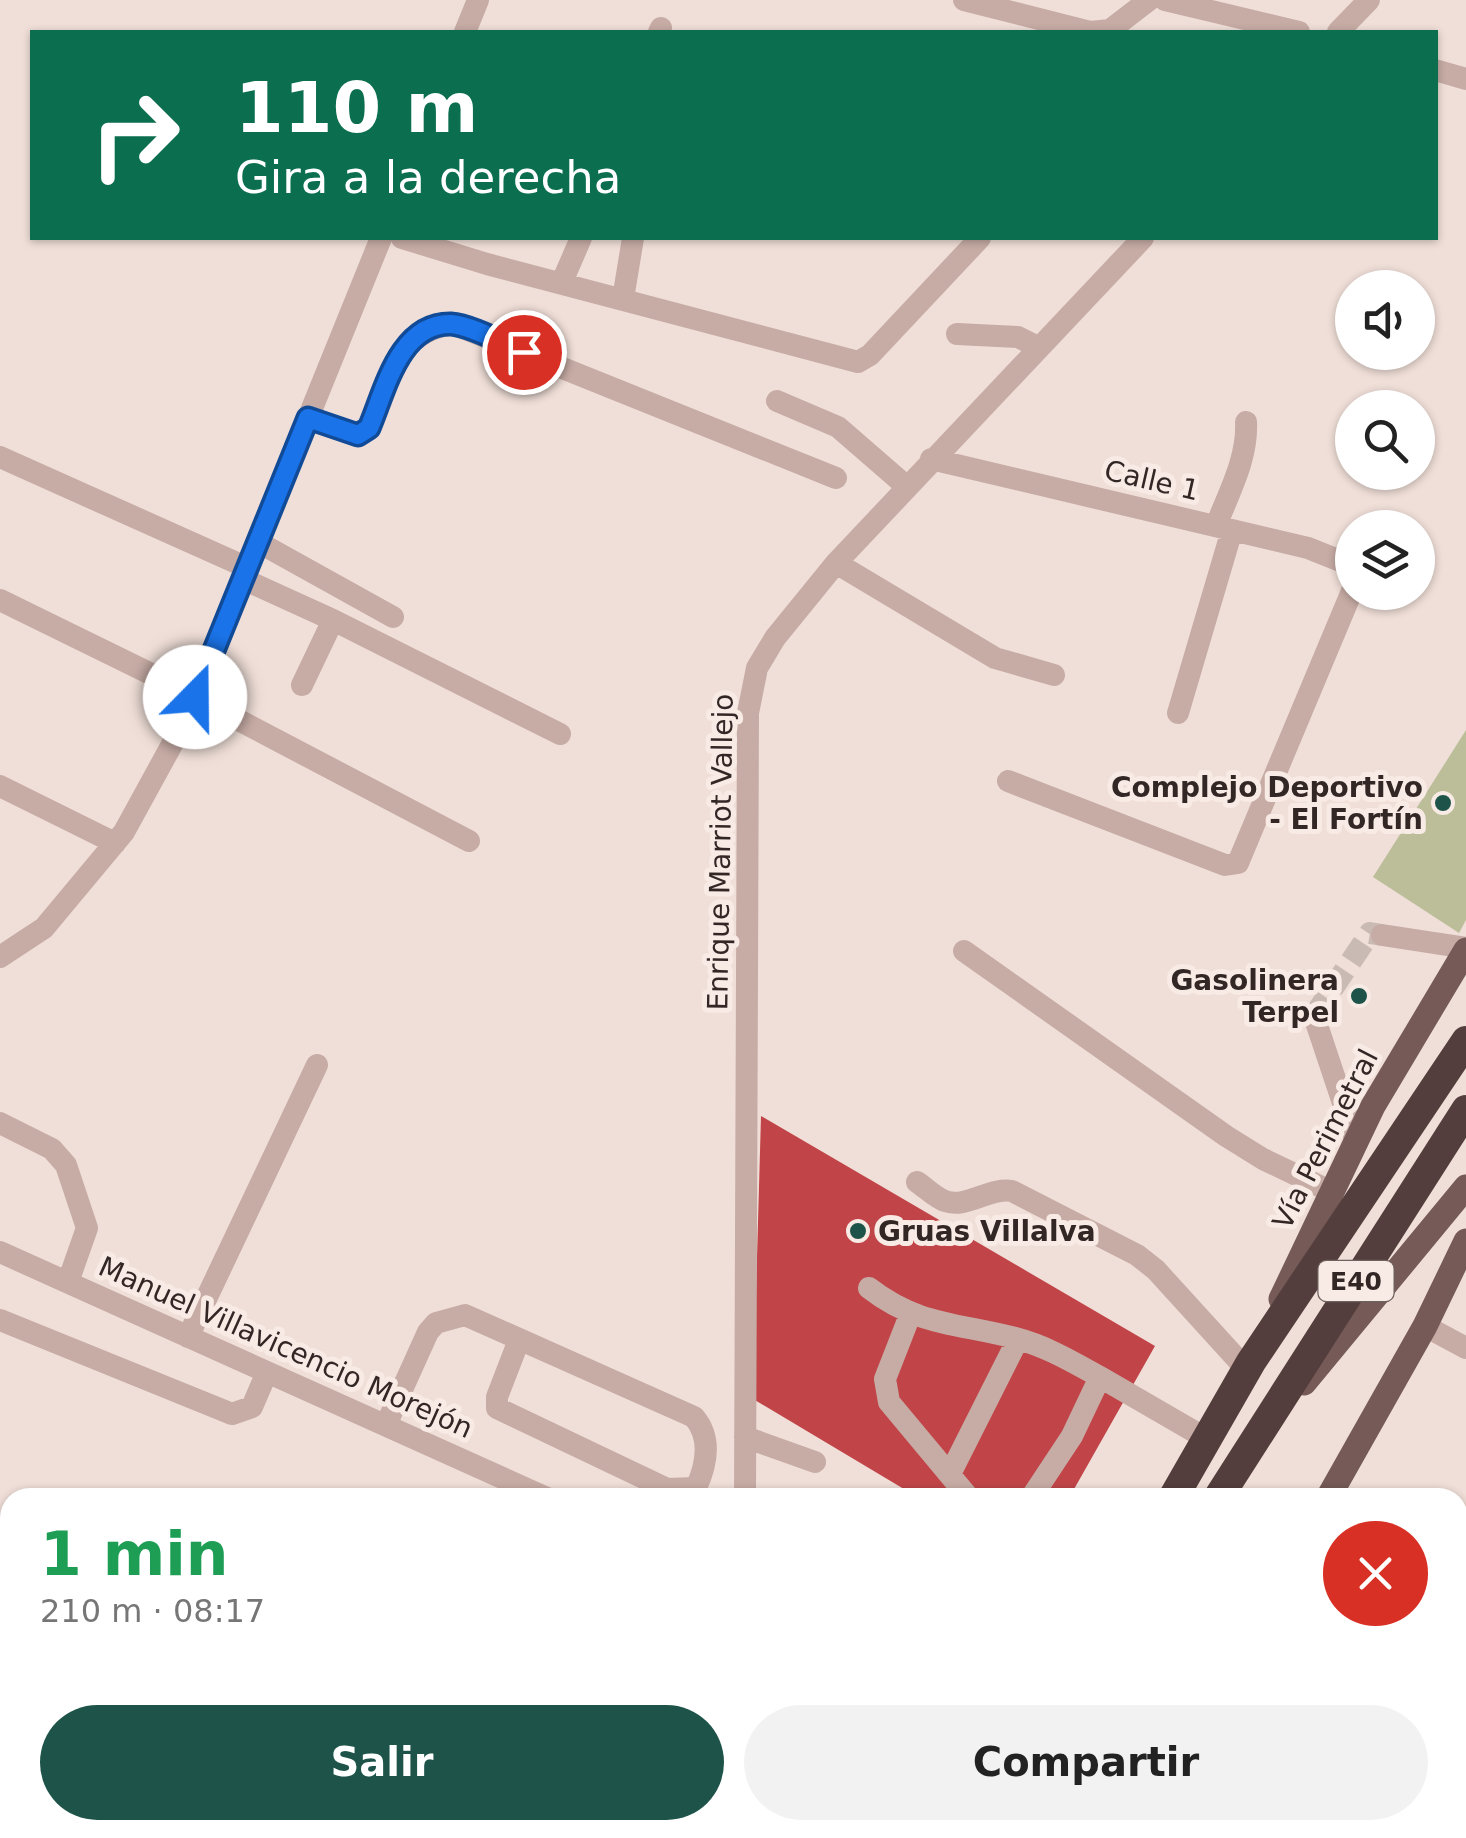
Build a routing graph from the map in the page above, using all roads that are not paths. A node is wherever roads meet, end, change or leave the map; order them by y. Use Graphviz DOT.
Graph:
graph roads {
  1 [pos="478,0"];
  2 [pos="964,0"];
  3 [pos="1149,0"];
  4 [pos="1165,0"];
  5 [pos="1369,0"];
  6 [pos="466,30"];
  7 [pos="1082,30"];
  8 [pos="1110,30"];
  9 [pos="1291,30"];
  10 [pos="1340,30"];
  11 [pos="1438,71"];
  12 [pos="1466,79"];
  13 [pos="381,240"];
  14 [pos="409,240"];
  15 [pos="581,240"];
  16 [pos="634,240"];
  17 [pos="978,240"];
  18 [pos="1140,240"];
  19 [pos="562,282"];
  20 [pos="623,299"];
  21 [pos="957,334"];
  22 [pos="1038,347"];
  23 [pos="777,401"];
  24 [pos="308,418"];
  25 [pos="1246,422"];
  26 [pos="0,457"];
  27 [pos="932,459"];
  28 [pos="836,478"];
  29 [pos="906,486"];
  30 [pos="1224,528"];
  31 [pos="258,542"];
  32 [pos="1335,559"];
  33 [pos="836,563"];
  34 [pos="246,573"];
  35 [pos="0,600"];
  36 [pos="1344,610"];
  37 [pos="393,617"];
  38 [pos="333,620"];
  39 [pos="1054,675"];
  40 [pos="302,685"];
  41 [pos="195,697"];
  42 [pos="1178,713"];
  43 [pos="560,734"];
  44 [pos="1008,781"];
  45 [pos="0,786"];
  46 [pos="469,840"];
  47 [pos="115,843"];
  48 [pos="1382,935"];
  49 [pos="1466,949"];
  50 [pos="964,951"];
  51 [pos="0,957"];
  52 [pos="1314,1016"];
  53 [pos="1466,1041"];
  54 [pos="317,1065"];
  55 [pos="1466,1110"];
  56 [pos="0,1123"];
  57 [pos="1356,1142"];
  58 [pos="917,1182"];
  59 [pos="1466,1187"];
  60 [pos="1332,1192"];
  61 [pos="1466,1241"];
  62 [pos="0,1252"];
  63 [pos="68,1282"];
  64 [pos="869,1288"];
  65 [pos="910,1315"];
  66 [pos="0,1320"];
  67 [pos="1425,1326"];
  68 [pos="188,1337"];
  69 [pos="1018,1339"];
  70 [pos="519,1340"];
  71 [pos="1466,1348"];
  72 [pos="1249,1366"];
  73 [pos="267,1372"];
  74 [pos="1100,1378"];
  75 [pos="386,1426"];
  76 [pos="745,1436"];
  77 [pos="1207,1440"];
  78 [pos="1246,1452"];
  79 [pos="816,1462"];
  80 [pos="950,1474"];
  81 [pos="525,1488"];
  82 [pos="664,1488"];
  83 [pos="696,1488"];
  84 [pos="745,1488"];
  85 [pos="960,1488"];
  86 [pos="1038,1488"];
  87 [pos="1179,1488"];
  88 [pos="1224,1488"];
  89 [pos="1334,1488"];
  1 -- 6 [label="street"];
  2 -- 7 [label="street"];
  3 -- 8 [label="street"];
  4 -- 9 [label="street"];
  5 -- 10 [label="street"];
  11 -- 12 [label="street"];
  13 -- 24 [label="street"];
  14 -- 19 [label="street"];
  15 -- 19 [label="street"];
  16 -- 20 [label="street"];
  17 -- 20 [label="street"];
  18 -- 22 [label="street, Enrique Marriot Vallejo"];
  19 -- 20 [label="street"];
  21 -- 22 [label="street"];
  22 -- 27 [label="street, Enrique Marriot Vallejo"];
  23 -- 29 [label="street"];
  24 -- 28 [label="street"];
  24 -- 31 [label="street"];
  25 -- 30 [label="street"];
  26 -- 34 [label="street"];
  27 -- 29 [label="street, Enrique Marriot Vallejo"];
  27 -- 30 [label="street, Calle 1"];
  29 -- 33 [label="street, Enrique Marriot Vallejo"];
  30 -- 32 [label="street, Calle 1"];
  30 -- 42 [label="street"];
  31 -- 34 [label="street"];
  31 -- 37 [label="street"];
  33 -- 39 [label="street"];
  33 -- 76 [label="street, Enrique Marriot Vallejo"];
  34 -- 38 [label="street"];
  34 -- 41 [label="street"];
  35 -- 41 [label="street"];
  36 -- 44 [label="street"];
  38 -- 40 [label="street"];
  38 -- 43 [label="street"];
  41 -- 46 [label="street"];
  41 -- 47 [label="street"];
  45 -- 47 [label="street"];
  47 -- 51 [label="street"];
  48 -- 49 [label="street"];
  49 -- 57 [label="main road, Vía Perimetral"];
  50 -- 60 [label="street"];
  52 -- 57 [label="street"];
  53 -- 72 [label="highway, Vía Perimetral / E40"];
  54 -- 68 [label="street"];
  55 -- 78 [label="highway, E40"];
  56 -- 63 [label="street"];
  57 -- 60 [label="main road, Vía Perimetral"];
  58 -- 72 [label="street"];
  59 -- 78 [label="main road"];
  60 -- 72 [label="main road, Vía Perimetral"];
  61 -- 67 [label="main road"];
  62 -- 63 [label="street, Manuel Villavicencio Morejón"];
  63 -- 68 [label="street, Manuel Villavicencio Morejón"];
  64 -- 65 [label="street"];
  65 -- 69 [label="street"];
  65 -- 80 [label="street"];
  66 -- 73 [label="street"];
  67 -- 71 [label="street"];
  67 -- 89 [label="main road"];
  68 -- 73 [label="street, Manuel Villavicencio Morejón"];
  69 -- 74 [label="street"];
  69 -- 80 [label="street"];
  70 -- 75 [label="street"];
  70 -- 82 [label="street"];
  70 -- 83 [label="street"];
  72 -- 77 [label="highway, Vía Perimetral / E40"];
  73 -- 75 [label="street, Manuel Villavicencio Morejón"];
  74 -- 77 [label="street"];
  74 -- 86 [label="street"];
  75 -- 81 [label="street, Manuel Villavicencio Morejón"];
  76 -- 79 [label="street"];
  76 -- 84 [label="street, Enrique Marriot Vallejo"];
  77 -- 87 [label="highway, Vía Perimetral / E40"];
  78 -- 88 [label="highway, E40"];
  80 -- 85 [label="street"];
}
